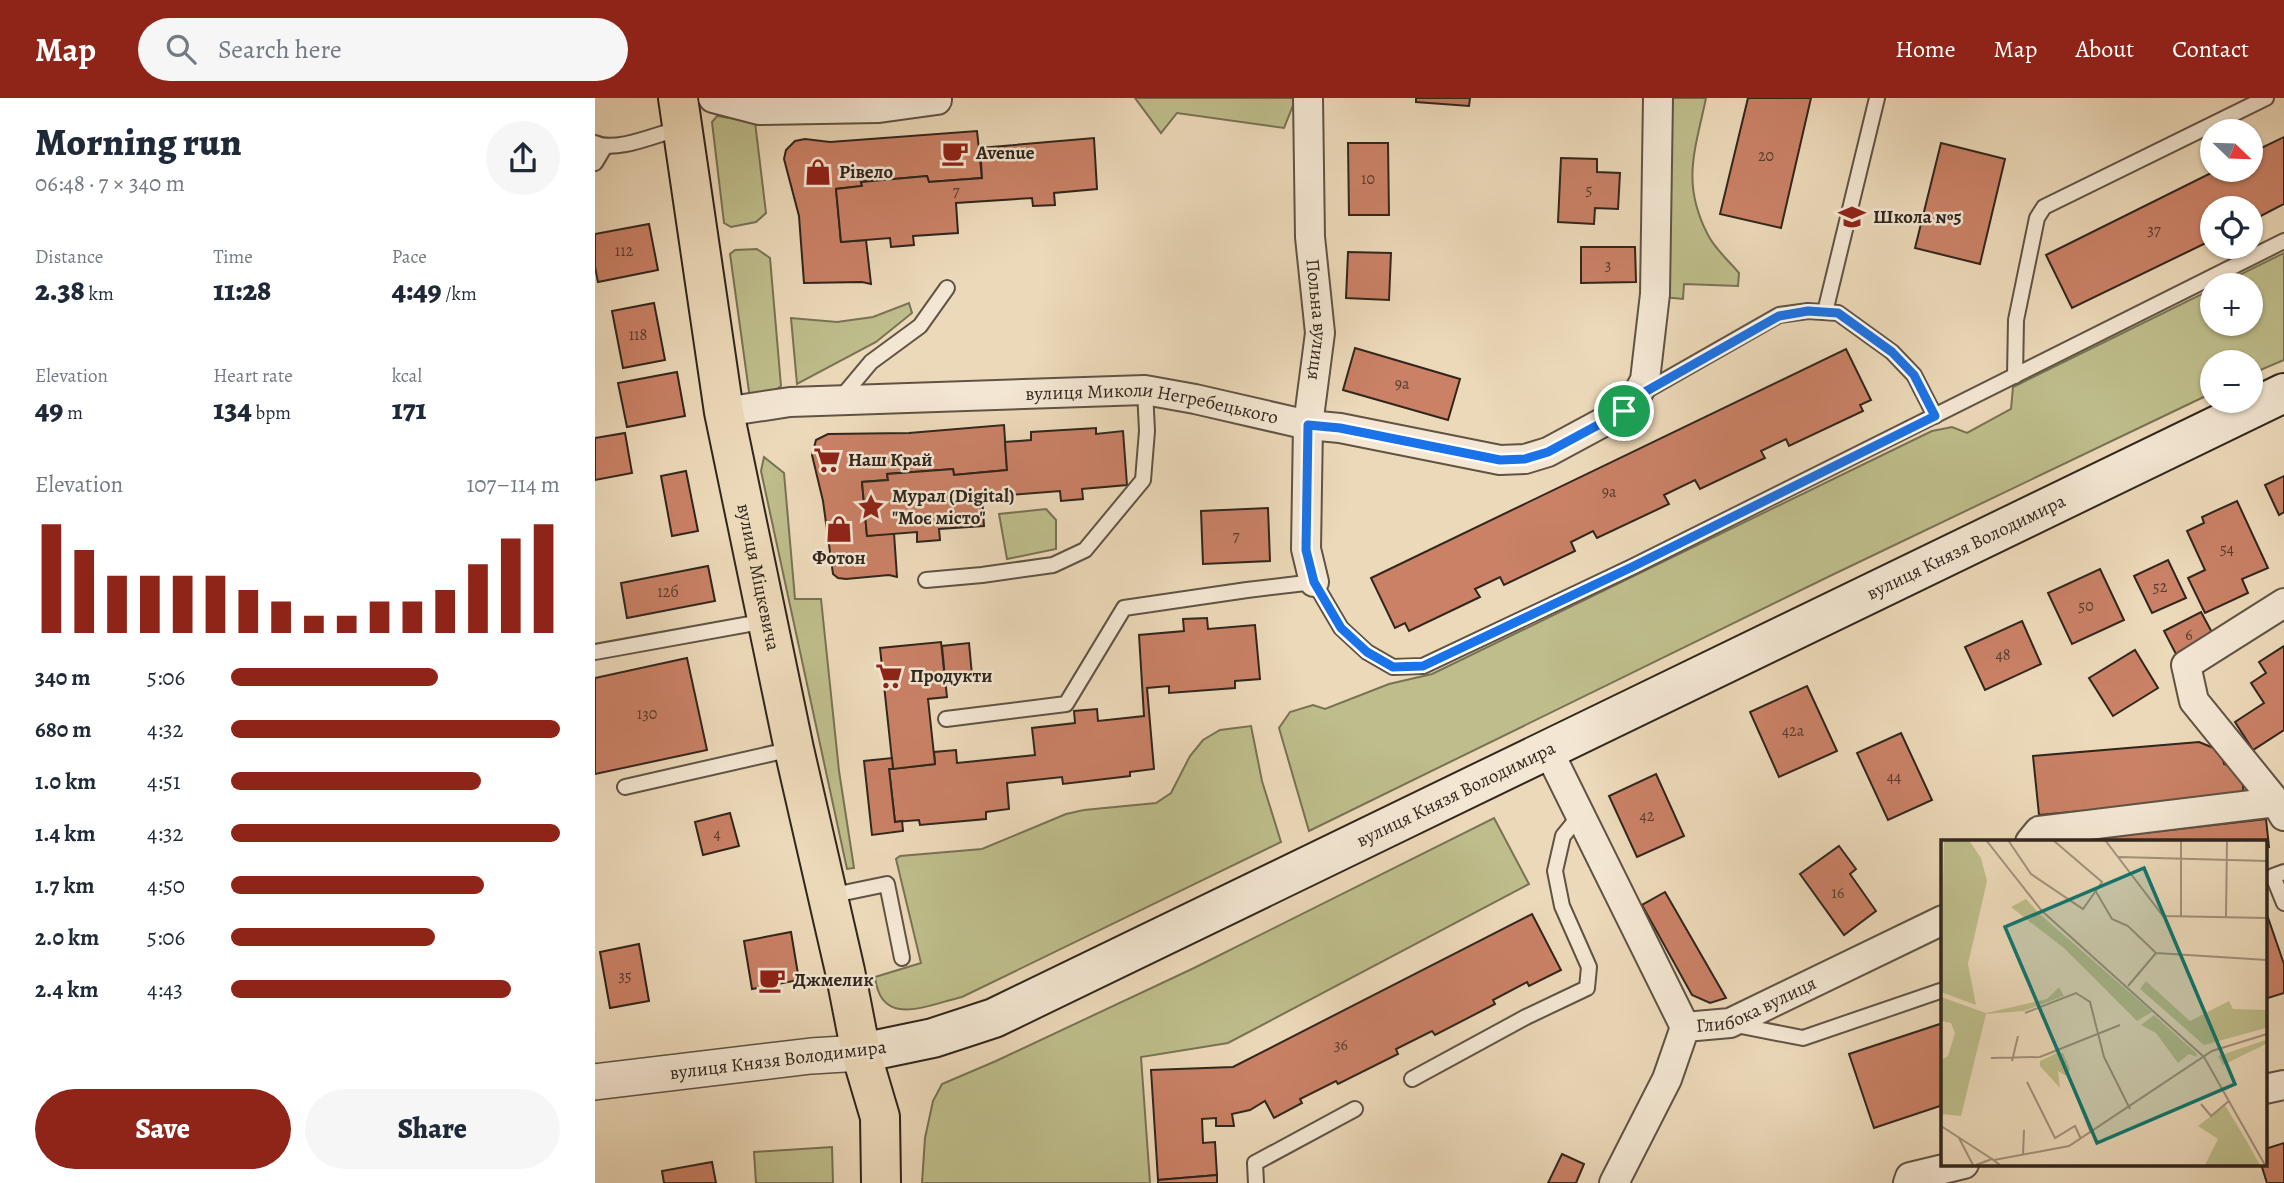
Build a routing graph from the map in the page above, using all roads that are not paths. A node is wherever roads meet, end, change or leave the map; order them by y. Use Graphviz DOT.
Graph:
graph roads {
  1 [pos="713,98"];
  2 [pos="1308,98"];
  3 [pos="1658,98"];
  4 [pos="1877,98"];
  5 [pos="2266,98"];
  6 [pos="937,100"];
  7 [pos="680,113"];
  8 [pos="600,146"];
  9 [pos="595,163"];
  10 [pos="2284,241"];
  11 [pos="947,288"];
  12 [pos="1825,312"];
  13 [pos="2015,376"];
  14 [pos="1145,390"];
  15 [pos="2284,393"];
  16 [pos="1636,397"];
  17 [pos="839,400"];
  18 [pos="724,412"];
  19 [pos="1935,416"];
  20 [pos="1308,425"];
  21 [pos="926,580"];
  22 [pos="1314,582"];
  23 [pos="2284,603"];
  24 [pos="767,621"];
  25 [pos="595,652"];
  26 [pos="946,719"];
  27 [pos="794,749"];
  28 [pos="1548,750"];
  29 [pos="625,787"];
  30 [pos="2280,809"];
  31 [pos="1580,815"];
  32 [pos="2032,840"];
  33 [pos="2284,872"];
  34 [pos="828,896"];
  35 [pos="2284,903"];
  36 [pos="1941,921"];
  37 [pos="902,958"];
  38 [pos="1941,991"];
  39 [pos="1730,1023"];
  40 [pos="1685,1027"];
  41 [pos="861,1053"];
  42 [pos="1412,1079"];
  43 [pos="595,1082"];
  44 [pos="1355,1109"];
  45 [pos="1956,1166"];
  46 [pos="881,1183"];
  47 [pos="1256,1183"];
  48 [pos="1614,1183"];
  49 [pos="1908,1183"];
  1 -- 6 [label="street"];
  2 -- 20 [label="street, Польна вулиця"];
  3 -- 16 [label="street"];
  4 -- 12 [label="lane"];
  5 -- 13 [label="lane"];
  7 -- 8 [label="lane"];
  7 -- 18 [label="main road, вулиця Міцкевича"];
  8 -- 9 [label="lane"];
  10 -- 13 [label="lane"];
  11 -- 17 [label="lane"];
  12 -- 16 [label="lane"];
  12 -- 19 [label="lane"];
  13 -- 19 [label="lane"];
  14 -- 17 [label="street, вулиця Миколи Негребецького"];
  14 -- 20 [label="street, вулиця Миколи Негребецького"];
  14 -- 21 [label="lane"];
  15 -- 28 [label="main road, вулиця Князя Володимира"];
  16 -- 20 [label="street, вулиця Миколи Негребецького"];
  17 -- 18 [label="street, вулиця Миколи Негребецького"];
  18 -- 24 [label="main road, вулиця Міцкевича"];
  19 -- 22 [label="lane"];
  20 -- 22 [label="street, Польна вулиця"];
  22 -- 26 [label="lane"];
  23 -- 30 [label="street"];
  24 -- 25 [label="lane"];
  24 -- 27 [label="main road, вулиця Міцкевича"];
  27 -- 29 [label="lane"];
  27 -- 34 [label="main road, вулиця Міцкевича"];
  28 -- 31 [label="street"];
  28 -- 41 [label="main road, вулиця Князя Володимира"];
  30 -- 32 [label="street"];
  31 -- 40 [label="street"];
  31 -- 42 [label="lane"];
  33 -- 35 [label="lane"];
  34 -- 37 [label="lane"];
  34 -- 41 [label="main road, вулиця Міцкевича"];
  36 -- 39 [label="street, Глибока вулиця"];
  38 -- 39 [label="lane"];
  39 -- 40 [label="street, Глибока вулиця"];
  40 -- 48 [label="street, Глибока вулиця"];
  41 -- 43 [label="street, вулиця Князя Володимира"];
  41 -- 46 [label="main road, вулиця Міцкевича"];
  44 -- 47 [label="lane"];
  45 -- 49 [label="street"];
}
